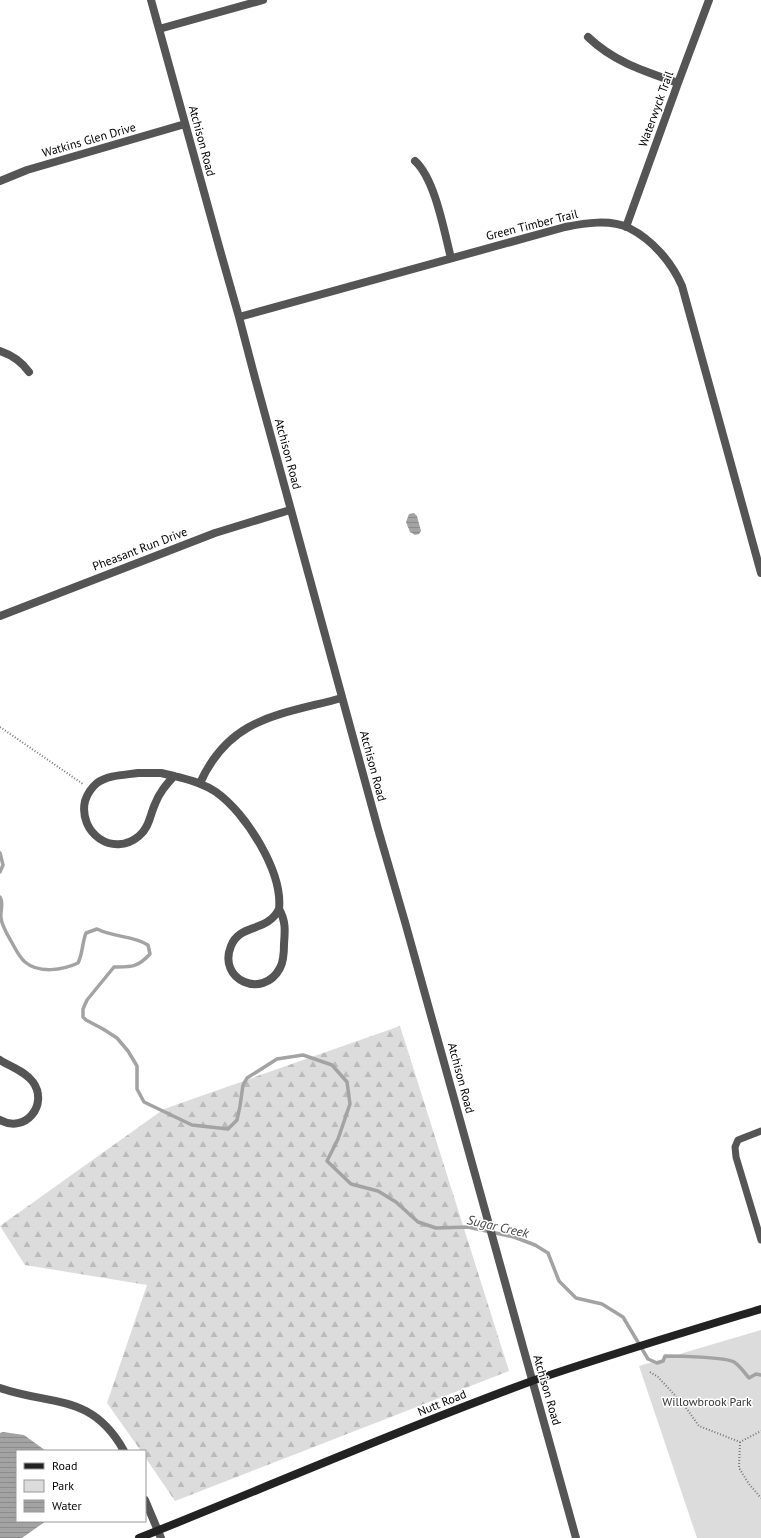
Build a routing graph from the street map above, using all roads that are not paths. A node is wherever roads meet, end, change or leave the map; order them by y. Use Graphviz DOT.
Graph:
graph roads {
  1 [pos="151,0"];
  2 [pos="263,0"];
  3 [pos="709,0"];
  4 [pos="159,29"];
  5 [pos="588,37"];
  6 [pos="678,83"];
  7 [pos="185,124"];
  8 [pos="415,161"];
  9 [pos="0,180"];
  10 [pos="626,227"];
  11 [pos="451,258"];
  12 [pos="239,317"];
  13 [pos="0,351"];
  14 [pos="29,372"];
  15 [pos="290,510"];
  16 [pos="761,573"];
  17 [pos="0,616"];
  18 [pos="342,698"];
  19 [pos="174,776"];
  20 [pos="200,783"];
  21 [pos="279,909"];
  22 [pos="0,1060"];
  23 [pos="0,1120"];
  24 [pos="761,1132"];
  25 [pos="761,1240"];
  26 [pos="761,1309"];
  27 [pos="532,1382"];
  28 [pos="0,1388"];
  29 [pos="123,1450"];
  30 [pos="146,1502"];
  31 [pos="160,1534"];
  32 [pos="139,1538"];
  33 [pos="576,1538"];
  1 -- 4 [label="street, Atchison Road"];
  2 -- 4 [label="street"];
  3 -- 6 [label="street, Waterwyck Trail"];
  4 -- 7 [label="street, Atchison Road"];
  5 -- 6 [label="street"];
  6 -- 10 [label="street, Waterwyck Trail"];
  7 -- 9 [label="street, Watkins Glen Drive"];
  7 -- 12 [label="street, Atchison Road"];
  8 -- 11 [label="street"];
  10 -- 11 [label="street, Green Timber Trail"];
  10 -- 16 [label="street, Green Timber Trail"];
  11 -- 12 [label="street, Green Timber Trail"];
  12 -- 15 [label="street, Atchison Road"];
  13 -- 14 [label="street"];
  15 -- 17 [label="street, Pheasant Run Drive"];
  15 -- 18 [label="street, Atchison Road"];
  18 -- 20 [label="street"];
  18 -- 27 [label="street, Atchison Road"];
  19 -- 19 [label="street"];
  19 -- 20 [label="street"];
  20 -- 21 [label="street"];
  21 -- 21 [label="street"];
  22 -- 23 [label="street"];
  24 -- 25 [label="lane"];
  26 -- 27 [label="street, Nutt Road"];
  27 -- 31 [label="street, Nutt Road"];
  27 -- 33 [label="street, Atchison Road"];
  28 -- 29 [label="street"];
  30 -- 31 [label="street"];
  31 -- 32 [label="street, Nutt Road"];
}
